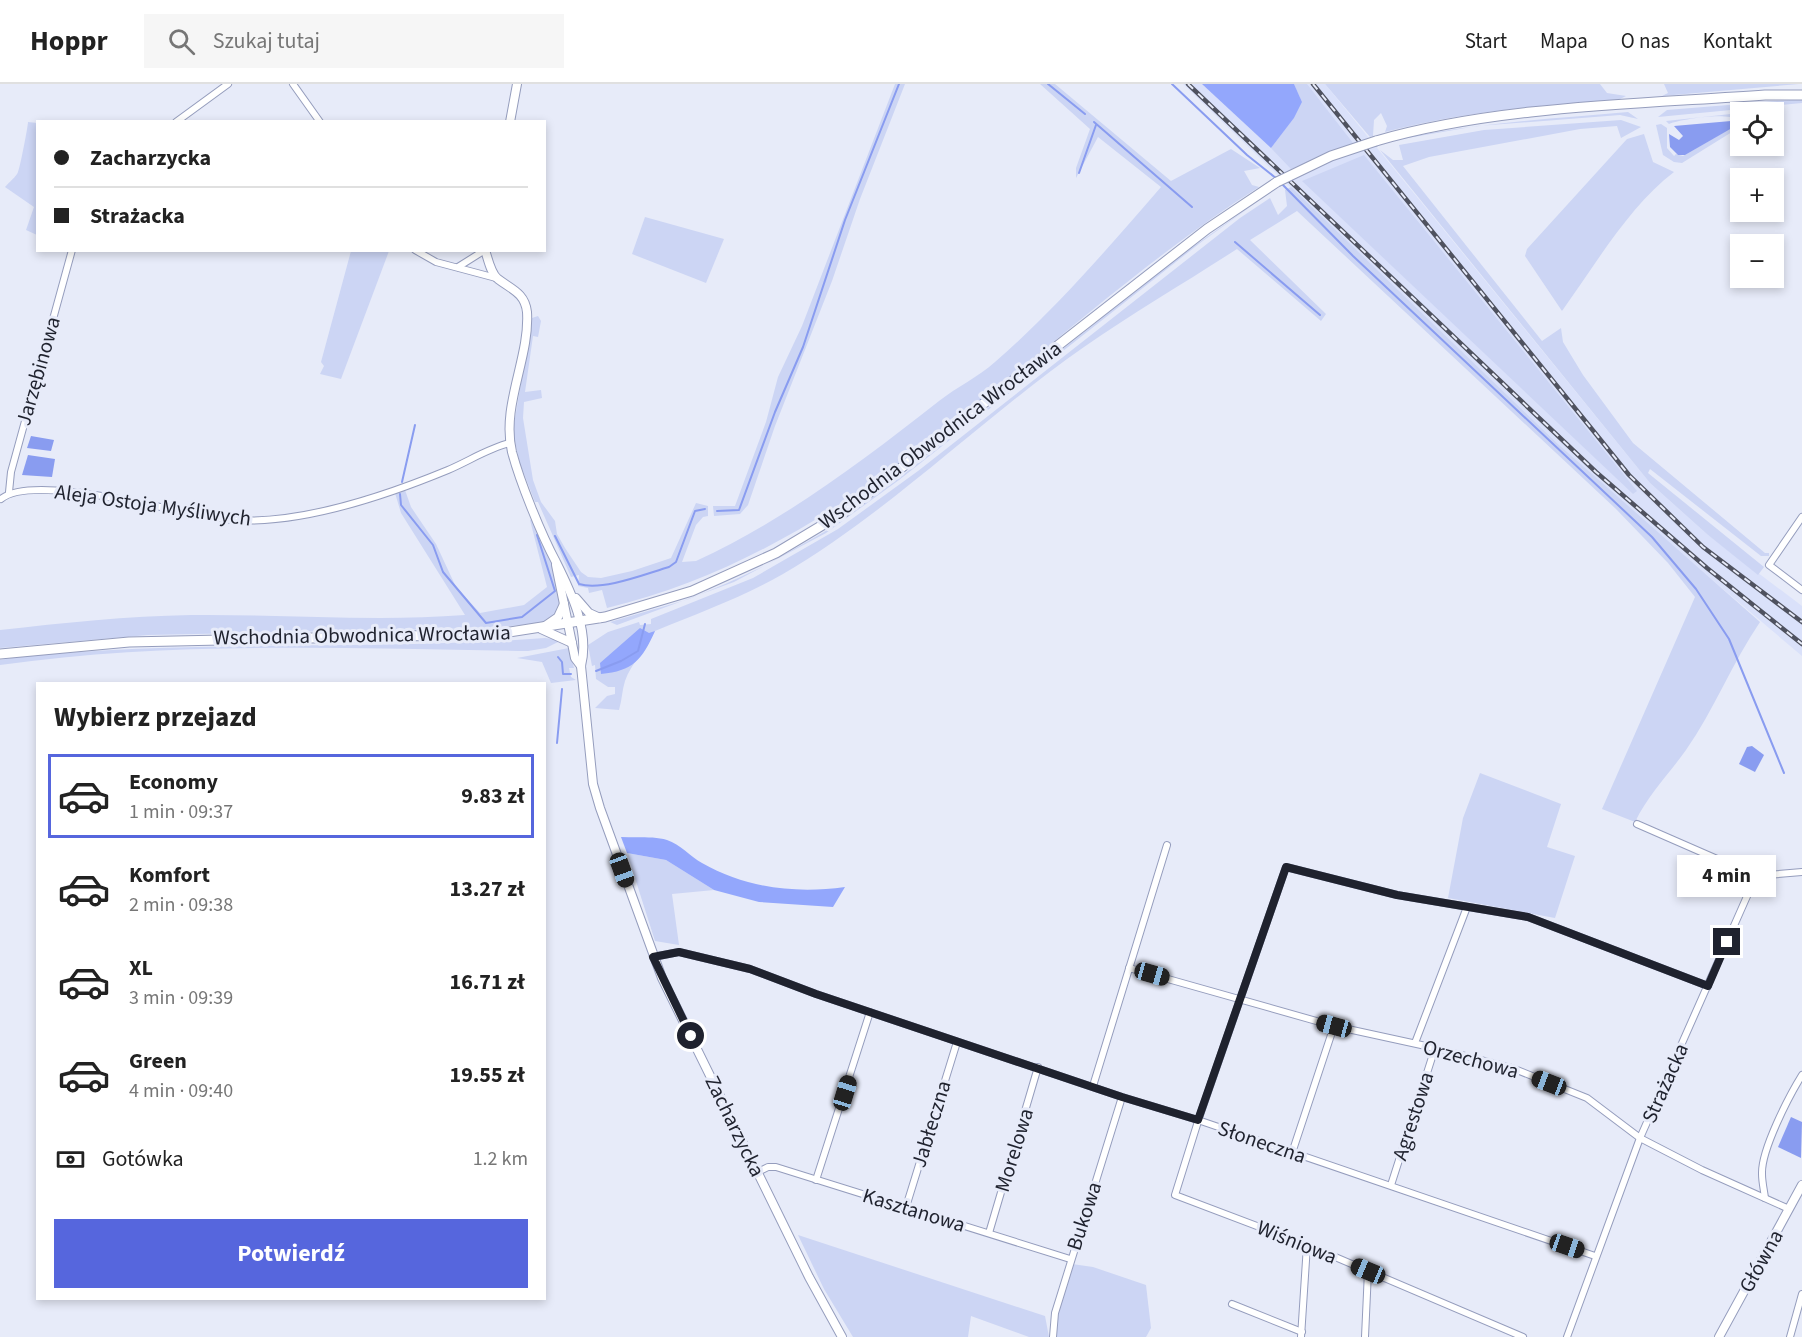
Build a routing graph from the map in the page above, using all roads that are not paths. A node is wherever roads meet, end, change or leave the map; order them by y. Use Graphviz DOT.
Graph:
graph roads {
  1 [pos="228,84"];
  2 [pos="293,84"];
  3 [pos="517,84"];
  4 [pos="1802,88"];
  5 [pos="1765,94"];
  6 [pos="1802,95"];
  7 [pos="179,120"];
  8 [pos="319,120"];
  9 [pos="510,120"];
  10 [pos="71,252"];
  11 [pos="418,252"];
  12 [pos="482,252"];
  13 [pos="486,252"];
  14 [pos="458,268"];
  15 [pos="497,278"];
  16 [pos="510,443"];
  17 [pos="9,492"];
  18 [pos="1,500"];
  19 [pos="1802,517"];
  20 [pos="556,563"];
  21 [pos="1802,590"];
  22 [pos="574,596"];
  23 [pos="564,604"];
  24 [pos="600,618"];
  25 [pos="574,623"];
  26 [pos="541,629"];
  27 [pos="572,643"];
  28 [pos="0,654"];
  29 [pos="581,666"];
  30 [pos="1637,824"];
  31 [pos="1167,845"];
  32 [pos="1802,872"];
  33 [pos="1756,876"];
  34 [pos="1467,907"];
  35 [pos="653,957"];
  36 [pos="1130,968"];
  37 [pos="1708,986"];
  38 [pos="1241,999"];
  39 [pos="870,1012"];
  40 [pos="1334,1026"];
  41 [pos="957,1042"];
  42 [pos="1415,1043"];
  43 [pos="1435,1048"];
  44 [pos="1038,1067"];
  45 [pos="1802,1075"];
  46 [pos="1093,1086"];
  47 [pos="1122,1097"];
  48 [pos="1198,1120"];
  49 [pos="1640,1138"];
  50 [pos="1292,1153"];
  51 [pos="758,1173"];
  52 [pos="816,1180"];
  53 [pos="1390,1185"];
  54 [pos="1802,1185"];
  55 [pos="1765,1198"];
  56 [pos="906,1207"];
  57 [pos="1789,1209"];
  58 [pos="988,1233"];
  59 [pos="1307,1245"];
  60 [pos="1595,1256"];
  61 [pos="1070,1259"];
  62 [pos="1368,1271"];
  63 [pos="1802,1294"];
  64 [pos="1232,1304"];
  65 [pos="1301,1334"];
  66 [pos="842,1337"];
  67 [pos="1053,1337"];
  68 [pos="1365,1337"];
  69 [pos="1523,1337"];
  70 [pos="1567,1337"];
  71 [pos="1719,1337"];
  72 [pos="1790,1337"];
  1 -- 7 [label="street"];
  2 -- 8 [label="street"];
  3 -- 9 [label="street"];
  4 -- 5 [label="main road, Wschodnia Obwodnica Wrocławia"];
  5 -- 6 [label="main road, Wschodnia Obwodnica Wrocławia"];
  5 -- 24 [label="main road, Wschodnia Obwodnica Wrocławia, bridge"];
  10 -- 17 [label="street, Jarzębinowa"];
  11 -- 14 [label="street"];
  12 -- 14 [label="street"];
  13 -- 15 [label="street"];
  14 -- 15 [label="street"];
  15 -- 16 [label="street"];
  16 -- 17 [label="street, Aleja Ostoja Myśliwych"];
  16 -- 20 [label="street, Zacharzycka"];
  17 -- 18 [label="street"];
  19 -- 21 [label="street"];
  20 -- 22 [label="street, Zacharzycka"];
  20 -- 23 [label="street, Zacharzycka"];
  22 -- 24 [label="street"];
  22 -- 25 [label="street, Zacharzycka"];
  23 -- 25 [label="street, Zacharzycka"];
  23 -- 26 [label="street"];
  24 -- 25 [label="main road, Wschodnia Obwodnica Wrocławia"];
  25 -- 26 [label="main road, Wschodnia Obwodnica Wrocławia"];
  25 -- 27 [label="street, Zacharzycka"];
  25 -- 29 [label="street, Zacharzycka"];
  26 -- 27 [label="street"];
  26 -- 28 [label="main road, Wschodnia Obwodnica Wrocławia"];
  27 -- 29 [label="street, Zacharzycka"];
  29 -- 35 [label="street, Zacharzycka"];
  30 -- 33 [label="street"];
  31 -- 36 [label="street"];
  32 -- 33 [label="street"];
  33 -- 37 [label="street, Strażacka"];
  34 -- 37 [label="street"];
  34 -- 38 [label="street"];
  34 -- 42 [label="street"];
  35 -- 39 [label="street, Słoneczna"];
  35 -- 51 [label="street, Zacharzycka"];
  36 -- 38 [label="street, Orzechowa"];
  36 -- 46 [label="street"];
  37 -- 49 [label="street, Strażacka"];
  38 -- 40 [label="street, Orzechowa"];
  38 -- 48 [label="street"];
  39 -- 41 [label="street, Słoneczna"];
  39 -- 52 [label="street"];
  40 -- 42 [label="street, Orzechowa"];
  40 -- 50 [label="street"];
  41 -- 44 [label="street, Słoneczna"];
  41 -- 56 [label="street, Jabłeczna"];
  42 -- 43 [label="street, Orzechowa"];
  43 -- 49 [label="street, Orzechowa"];
  43 -- 53 [label="street, Agrestowa"];
  44 -- 46 [label="street, Słoneczna"];
  44 -- 58 [label="street, Morelowa"];
  45 -- 55 [label="street"];
  46 -- 47 [label="street, Słoneczna"];
  47 -- 48 [label="street, Słoneczna"];
  47 -- 61 [label="street, Bukowa"];
  48 -- 50 [label="street, Słoneczna"];
  48 -- 59 [label="street, Wiśniowa"];
  49 -- 55 [label="street, Orzechowa"];
  49 -- 60 [label="street, Strażacka"];
  50 -- 53 [label="street, Słoneczna"];
  51 -- 52 [label="street, Kasztanowa"];
  51 -- 66 [label="street, Zacharzycka"];
  52 -- 56 [label="street, Kasztanowa"];
  53 -- 60 [label="street, Słoneczna"];
  54 -- 57 [label="street, Główna"];
  55 -- 57 [label="street, Orzechowa"];
  56 -- 58 [label="street, Kasztanowa"];
  57 -- 71 [label="street, Główna"];
  58 -- 61 [label="street, Kasztanowa"];
  59 -- 62 [label="street, Wiśniowa"];
  59 -- 65 [label="street"];
  60 -- 70 [label="street, Strażacka"];
  61 -- 67 [label="street, Bukowa"];
  62 -- 68 [label="street"];
  62 -- 69 [label="street, Wiśniowa"];
  63 -- 72 [label="street"];
  64 -- 65 [label="street"];
}
